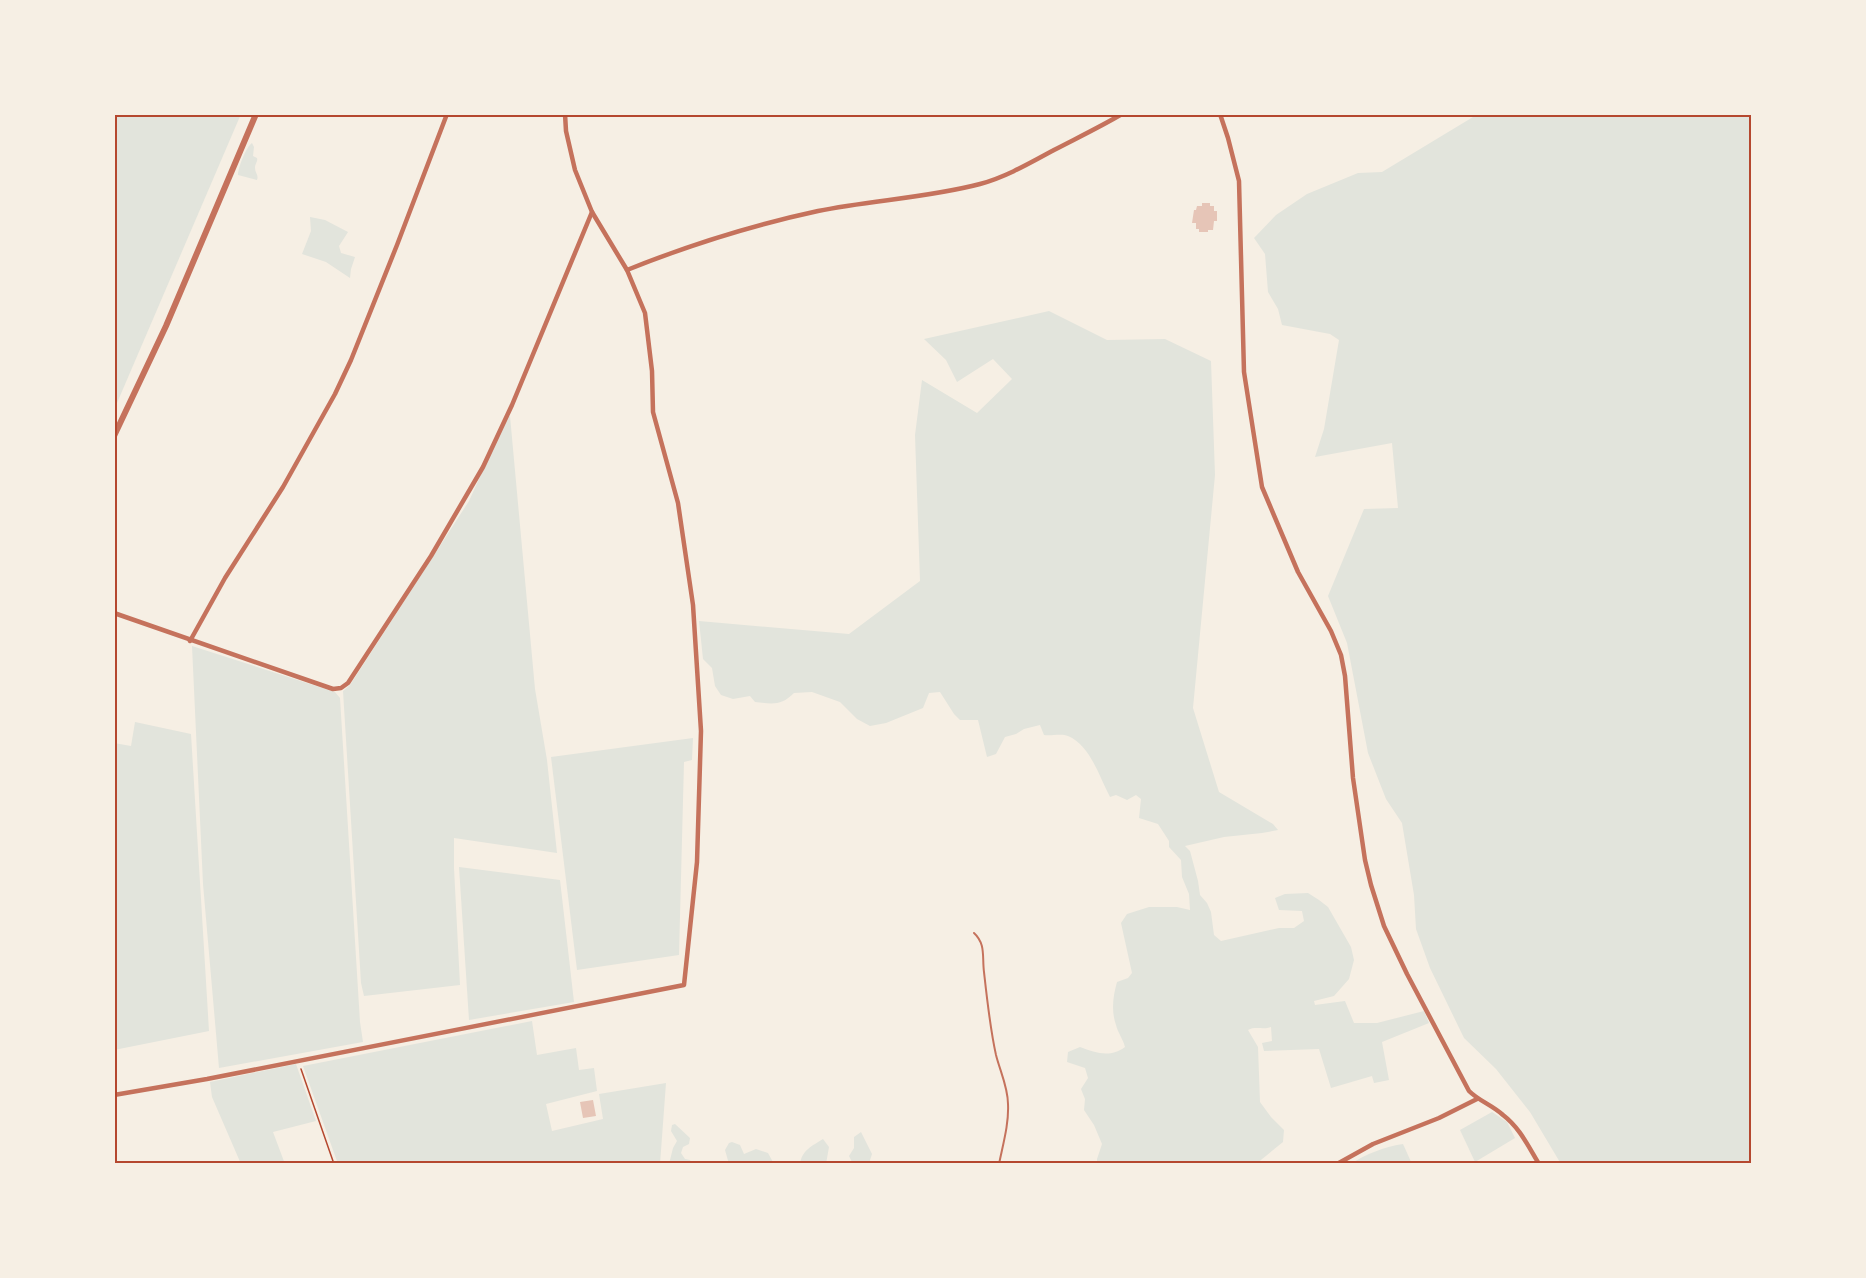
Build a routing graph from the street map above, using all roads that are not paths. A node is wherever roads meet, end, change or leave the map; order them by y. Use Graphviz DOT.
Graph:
graph roads {
  1 [pos="256,114"];
  2 [pos="447,114"];
  3 [pos="565,114"];
  4 [pos="1122,114"];
  5 [pos="1220,114"];
  6 [pos="592,212"];
  7 [pos="627,270"];
  8 [pos="114,436"];
  9 [pos="114,613"];
  10 [pos="190,641"];
  11 [pos="974,933"];
  12 [pos="114,1095"];
  13 [pos="1477,1099"];
  14 [pos="999,1164"];
  15 [pos="1337,1164"];
  16 [pos="1539,1164"];
  1 -- 8 [label="street"];
  2 -- 10 [label="street"];
  3 -- 6 [label="street"];
  4 -- 7 [label="street"];
  5 -- 13 [label="street"];
  6 -- 7 [label="street"];
  6 -- 10 [label="street"];
  7 -- 12 [label="street"];
  9 -- 10 [label="street"];
  11 -- 14 [label="lane"];
  13 -- 15 [label="street"];
  13 -- 16 [label="street"];
}
